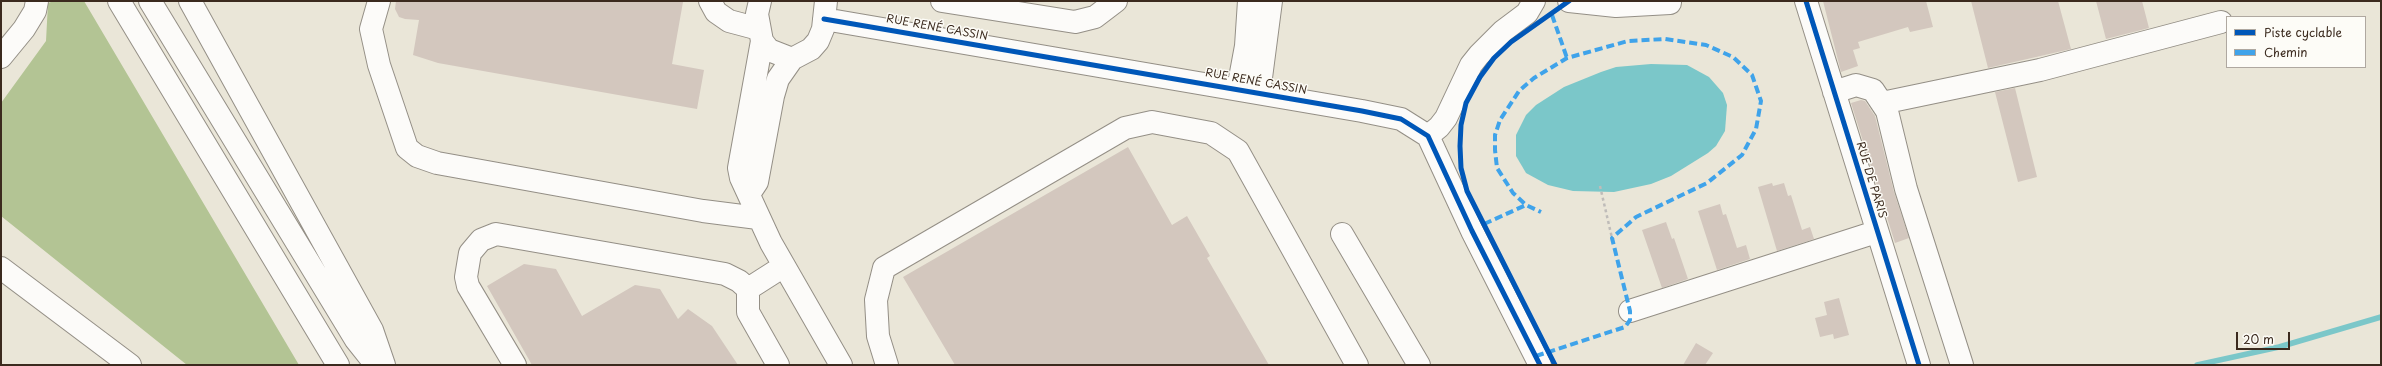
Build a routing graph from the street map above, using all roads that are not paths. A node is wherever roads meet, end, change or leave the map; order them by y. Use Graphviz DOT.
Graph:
graph roads {
  1 [pos="37,1"];
  2 [pos="119,1"];
  3 [pos="150,1"];
  4 [pos="190,1"];
  5 [pos="379,1"];
  6 [pos="710,1"];
  7 [pos="760,1"];
  8 [pos="942,1"];
  9 [pos="1116,1"];
  10 [pos="1249,1"];
  11 [pos="1271,1"];
  12 [pos="1534,1"];
  13 [pos="1569,1"];
  14 [pos="1806,1"];
  15 [pos="1670,4"];
  16 [pos="825,10"];
  17 [pos="2221,22"];
  18 [pos="760,35"];
  19 [pos="1,57"];
  20 [pos="792,59"];
  21 [pos="1249,91"];
  22 [pos="1834,92"];
  23 [pos="1882,103"];
  24 [pos="1428,136"];
  25 [pos="749,194"];
  26 [pos="758,218"];
  27 [pos="1876,232"];
  28 [pos="1342,234"];
  29 [pos="784,266"];
  30 [pos="1,268"];
  31 [pos="748,289"];
  32 [pos="1630,311"];
  33 [pos="130,365"];
  34 [pos="338,365"];
  35 [pos="376,365"];
  36 [pos="384,365"];
  37 [pos="515,365"];
  38 [pos="778,365"];
  39 [pos="840,365"];
  40 [pos="887,365"];
  41 [pos="1357,365"];
  42 [pos="1419,365"];
  43 [pos="1540,365"];
  44 [pos="1918,365"];
  45 [pos="1962,365"];
  1 -- 19 [label="main road"];
  2 -- 34 [label="main road"];
  3 -- 35 [label="main road"];
  4 -- 36 [label="main road"];
  5 -- 26 [label="main road"];
  6 -- 18 [label="main road"];
  7 -- 18 [label="main road"];
  8 -- 9 [label="main road"];
  10 -- 21 [label="main road"];
  11 -- 21 [label="main road"];
  12 -- 24 [label="main road"];
  13 -- 15 [label="main road"];
  14 -- 22 [label="main road, RUE DE PARIS"];
  16 -- 20 [label="main road"];
  16 -- 21 [label="main road, RUE RENÉ CASSIN"];
  17 -- 23 [label="main road"];
  18 -- 20 [label="main road"];
  18 -- 25 [label="main road"];
  20 -- 25 [label="main road"];
  21 -- 24 [label="main road, RUE RENÉ CASSIN"];
  22 -- 23 [label="main road"];
  22 -- 27 [label="main road, RUE DE PARIS"];
  23 -- 45 [label="main road"];
  24 -- 43 [label="main road"];
  25 -- 26 [label="main road"];
  26 -- 29 [label="main road"];
  27 -- 32 [label="main road"];
  27 -- 44 [label="main road, RUE DE PARIS"];
  28 -- 42 [label="main road"];
  29 -- 31 [label="main road"];
  29 -- 39 [label="main road"];
  30 -- 33 [label="main road"];
  31 -- 37 [label="main road"];
  31 -- 38 [label="main road"];
  40 -- 41 [label="main road"];
}
